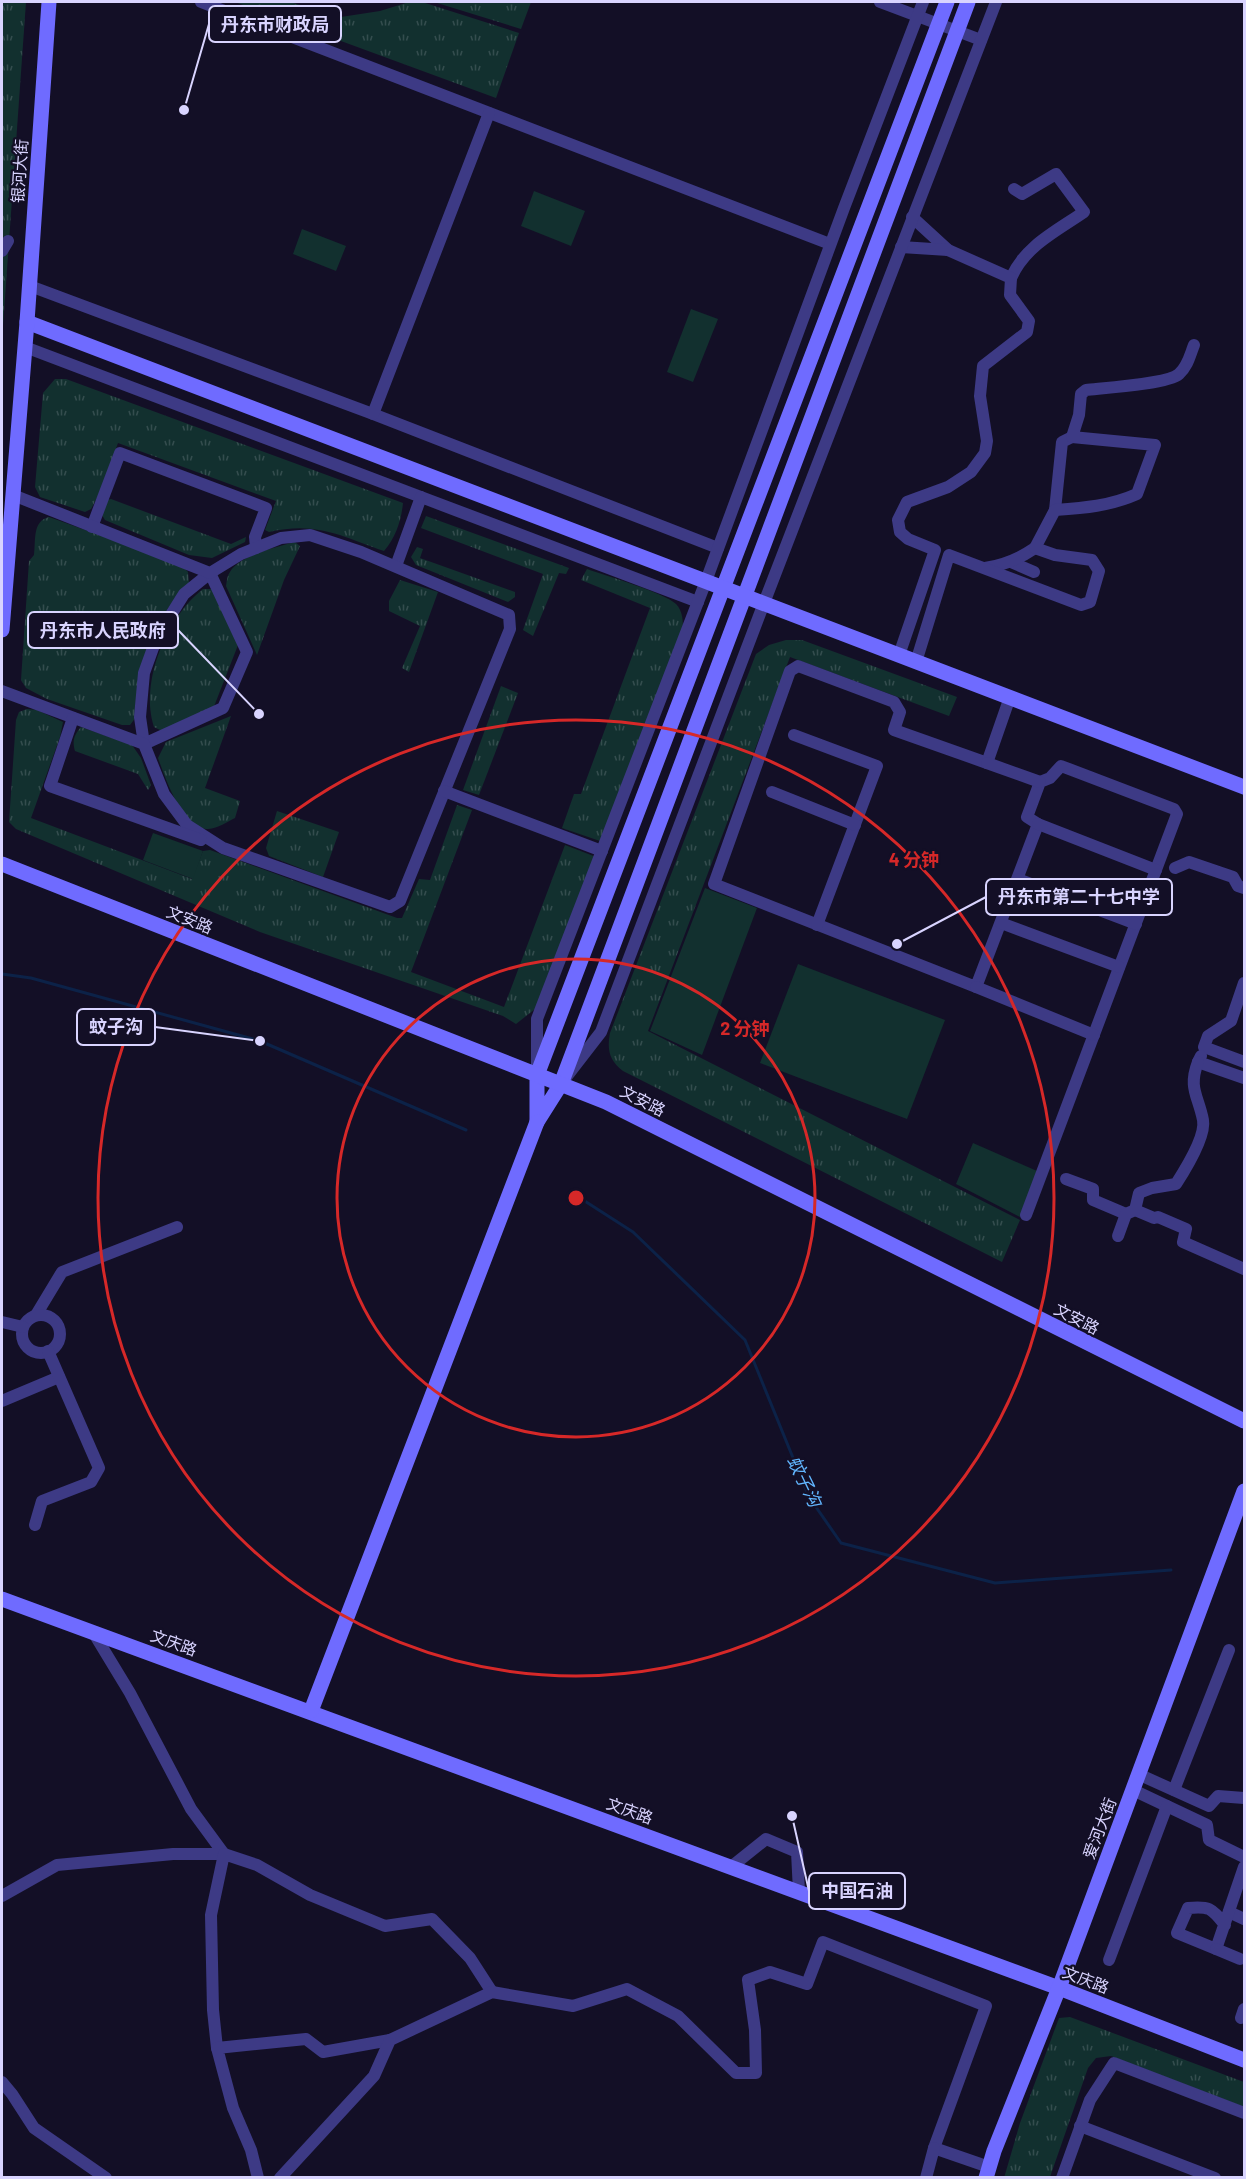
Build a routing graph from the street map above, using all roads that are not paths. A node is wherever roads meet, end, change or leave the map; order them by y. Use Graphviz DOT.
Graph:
graph roads {
  1 [pos="49,2"];
  2 [pos="201,2"];
  3 [pos="880,2"];
  4 [pos="922,2"];
  5 [pos="947,2"];
  6 [pos="968,2"];
  7 [pos="996,2"];
  8 [pos="917,15"];
  9 [pos="939,23"];
  10 [pos="957,30"];
  11 [pos="981,40"];
  12 [pos="489,112"];
  13 [pos="1014,189"];
  14 [pos="912,218"];
  15 [pos="830,244"];
  16 [pos="901,247"];
  17 [pos="948,250"];
  18 [pos="1011,278"];
  19 [pos="30,286"];
  20 [pos="27,322"];
  21 [pos="1194,345"];
  22 [pos="25,347"];
  23 [pos="373,414"];
  24 [pos="1072,437"];
  25 [pos="13,495"];
  26 [pos="422,497"];
  27 [pos="1055,510"];
  28 [pos="92,526"];
  29 [pos="256,548"];
  30 [pos="718,548"];
  31 [pos="1035,548"];
  32 [pos="935,550"];
  33 [pos="949,555"];
  34 [pos="1011,562"];
  35 [pos="396,566"];
  36 [pos="984,568"];
  37 [pos="1034,572"];
  38 [pos="210,573"];
  39 [pos="706,581"];
  40 [pos="723,588"];
  41 [pos="744,596"];
  42 [pos="698,602"];
  43 [pos="764,603"];
  44 [pos="2,630"];
  45 [pos="899,655"];
  46 [pos="916,662"];
  47 [pos="2,691"];
  48 [pos="1010,697"];
  49 [pos="73,718"];
  50 [pos="794,735"];
  51 [pos="144,744"];
  52 [pos="987,763"];
  53 [pos="1040,782"];
  54 [pos="1245,787"];
  55 [pos="444,791"];
  56 [pos="772,792"];
  57 [pos="1038,824"];
  58 [pos="855,825"];
  59 [pos="223,848"];
  60 [pos="602,851"];
  61 [pos="2,864"];
  62 [pos="1175,868"];
  63 [pos="1156,870"];
  64 [pos="1018,879"];
  65 [pos="1245,888"];
  66 [pos="1001,923"];
  67 [pos="1136,924"];
  68 [pos="818,925"];
  69 [pos="1119,967"];
  70 [pos="1245,983"];
  71 [pos="976,987"];
  72 [pos="1094,1035"];
  73 [pos="1204,1047"];
  74 [pos="1198,1062"];
  75 [pos="1245,1062"];
  76 [pos="537,1075"];
  77 [pos="1245,1078"];
  78 [pos="561,1084"];
  79 [pos="537,1122"];
  80 [pos="1066,1179"];
  81 [pos="1130,1212"];
  82 [pos="1026,1215"];
  83 [pos="177,1227"];
  84 [pos="1118,1236"];
  85 [pos="1245,1269"];
  86 [pos="36,1315"];
  87 [pos="2,1322"];
  88 [pos="23,1327"];
  89 [pos="48,1351"];
  90 [pos="59,1377"];
  91 [pos="2,1401"];
  92 [pos="1245,1421"];
  93 [pos="1245,1491"];
  94 [pos="35,1525"];
  95 [pos="2,1599"];
  96 [pos="93,1632"];
  97 [pos="1229,1650"];
  98 [pos="311,1712"];
  99 [pos="1138,1774"];
  100 [pos="1133,1790"];
  101 [pos="1174,1790"];
  102 [pos="1245,1798"];
  103 [pos="1167,1806"];
  104 [pos="224,1854"];
  105 [pos="1245,1857"];
  106 [pos="731,1867"];
  107 [pos="1245,1867"];
  108 [pos="799,1892"];
  109 [pos="2,1896"];
  110 [pos="1229,1912"];
  111 [pos="1245,1919"];
  112 [pos="1225,1925"];
  113 [pos="1216,1949"];
  114 [pos="1240,1959"];
  115 [pos="1109,1960"];
  116 [pos="1059,1988"];
  117 [pos="492,1992"];
  118 [pos="390,2040"];
  119 [pos="218,2048"];
  120 [pos="1245,2060"];
  121 [pos="2,2082"];
  122 [pos="1245,2113"];
  123 [pos="1080,2126"];
  124 [pos="933,2148"];
  125 [pos="988,2172"];
  126 [pos="106,2178"];
  127 [pos="258,2178"];
  128 [pos="280,2178"];
  129 [pos="926,2178"];
  130 [pos="1062,2178"];
  131 [pos="1215,2178"];
  1 -- 19 [label="main road, 银河大街"];
  2 -- 12 [label="street"];
  3 -- 8 [label="street"];
  4 -- 8 [label="street"];
  5 -- 9 [label="main road"];
  6 -- 10 [label="main road"];
  7 -- 11 [label="street"];
  8 -- 9 [label="street"];
  8 -- 15 [label="street"];
  9 -- 10 [label="street"];
  9 -- 40 [label="main road"];
  10 -- 11 [label="street"];
  10 -- 41 [label="main road"];
  11 -- 14 [label="street"];
  12 -- 15 [label="street"];
  12 -- 23 [label="street"];
  13 -- 18 [label="street"];
  14 -- 16 [label="street"];
  14 -- 17 [label="street"];
  15 -- 30 [label="street"];
  16 -- 17 [label="street"];
  16 -- 43 [label="street"];
  17 -- 18 [label="street"];
  18 -- 32 [label="street"];
  19 -- 20 [label="main road, 银河大街"];
  19 -- 23 [label="street"];
  20 -- 22 [label="main road, 银河大街"];
  20 -- 39 [label="main road"];
  21 -- 24 [label="street"];
  22 -- 25 [label="main road, 银河大街"];
  22 -- 26 [label="street"];
  23 -- 30 [label="street"];
  24 -- 27 [label="street"];
  24 -- 27 [label="street"];
  25 -- 28 [label="street"];
  25 -- 44 [label="main road, 银河大街"];
  26 -- 35 [label="street"];
  26 -- 42 [label="street"];
  27 -- 31 [label="street"];
  28 -- 29 [label="street"];
  28 -- 38 [label="street"];
  29 -- 35 [label="street"];
  29 -- 38 [label="street"];
  30 -- 39 [label="street"];
  31 -- 34 [label="street"];
  31 -- 36 [label="street"];
  32 -- 33 [label="street"];
  32 -- 45 [label="street"];
  33 -- 36 [label="street"];
  33 -- 46 [label="street"];
  34 -- 36 [label="street"];
  34 -- 37 [label="street"];
  35 -- 55 [label="street"];
  38 -- 51 [label="street"];
  38 -- 51 [label="street"];
  39 -- 40 [label="main road"];
  39 -- 42 [label="street"];
  40 -- 41 [label="main road"];
  40 -- 76 [label="main road"];
  41 -- 43 [label="main road"];
  41 -- 78 [label="main road"];
  42 -- 60 [label="street"];
  43 -- 45 [label="main road"];
  43 -- 78 [label="street"];
  45 -- 46 [label="main road"];
  46 -- 48 [label="main road"];
  47 -- 49 [label="street"];
  48 -- 52 [label="street"];
  48 -- 54 [label="main road"];
  49 -- 51 [label="street"];
  49 -- 59 [label="street"];
  50 -- 58 [label="street"];
  51 -- 59 [label="street"];
  52 -- 53 [label="street"];
  52 -- 68 [label="street"];
  53 -- 57 [label="street"];
  53 -- 63 [label="street"];
  55 -- 59 [label="street"];
  55 -- 60 [label="street"];
  56 -- 58 [label="street"];
  57 -- 63 [label="street"];
  57 -- 64 [label="street"];
  58 -- 68 [label="street"];
  60 -- 76 [label="street"];
  61 -- 76 [label="main road, 文安路"];
  62 -- 65 [label="street"];
  63 -- 67 [label="street"];
  64 -- 66 [label="street"];
  64 -- 67 [label="street"];
  66 -- 69 [label="street"];
  66 -- 71 [label="street"];
  67 -- 69 [label="street"];
  68 -- 71 [label="street"];
  69 -- 72 [label="street"];
  70 -- 73 [label="street"];
  71 -- 72 [label="street"];
  72 -- 82 [label="street"];
  73 -- 74 [label="street"];
  73 -- 75 [label="street"];
  74 -- 77 [label="street"];
  74 -- 81 [label="street"];
  76 -- 78 [label="main road, 文安路"];
  76 -- 79 [label="main road"];
  78 -- 79 [label="main road"];
  78 -- 92 [label="main road, 文安路"];
  79 -- 98 [label="main road"];
  80 -- 81 [label="street"];
  81 -- 84 [label="street"];
  81 -- 85 [label="street"];
  83 -- 86 [label="street"];
  86 -- 88 [label="street"];
  86 -- 89 [label="street"];
  87 -- 88 [label="street"];
  88 -- 89 [label="street"];
  89 -- 90 [label="street"];
  90 -- 91 [label="street"];
  90 -- 94 [label="street"];
  93 -- 99 [label="main road, 爱河大街"];
  95 -- 96 [label="main road, 文庆路"];
  96 -- 98 [label="main road, 文庆路"];
  96 -- 104 [label="street"];
  97 -- 101 [label="street"];
  98 -- 106 [label="main road, 文庆路"];
  99 -- 100 [label="main road, 爱河大街"];
  99 -- 101 [label="street"];
  100 -- 103 [label="street"];
  100 -- 116 [label="main road, 爱河大街"];
  101 -- 102 [label="street"];
  103 -- 105 [label="street"];
  103 -- 115 [label="street"];
  104 -- 109 [label="street"];
  104 -- 117 [label="street"];
  104 -- 119 [label="street"];
  106 -- 108 [label="main road, 文庆路"];
  106 -- 108 [label="street"];
  107 -- 110 [label="street"];
  108 -- 116 [label="main road, 文庆路"];
  110 -- 111 [label="street"];
  110 -- 112 [label="street"];
  112 -- 113 [label="street"];
  112 -- 113 [label="street"];
  113 -- 114 [label="street"];
  116 -- 120 [label="main road, 文庆路"];
  116 -- 125 [label="main road, 爱河大街"];
  117 -- 118 [label="street"];
  117 -- 124 [label="street"];
  118 -- 119 [label="street"];
  118 -- 128 [label="street"];
  119 -- 127 [label="street"];
  121 -- 126 [label="street"];
  122 -- 123 [label="street"];
  123 -- 130 [label="street"];
  123 -- 131 [label="street"];
  124 -- 125 [label="street"];
  124 -- 129 [label="street"];
}
